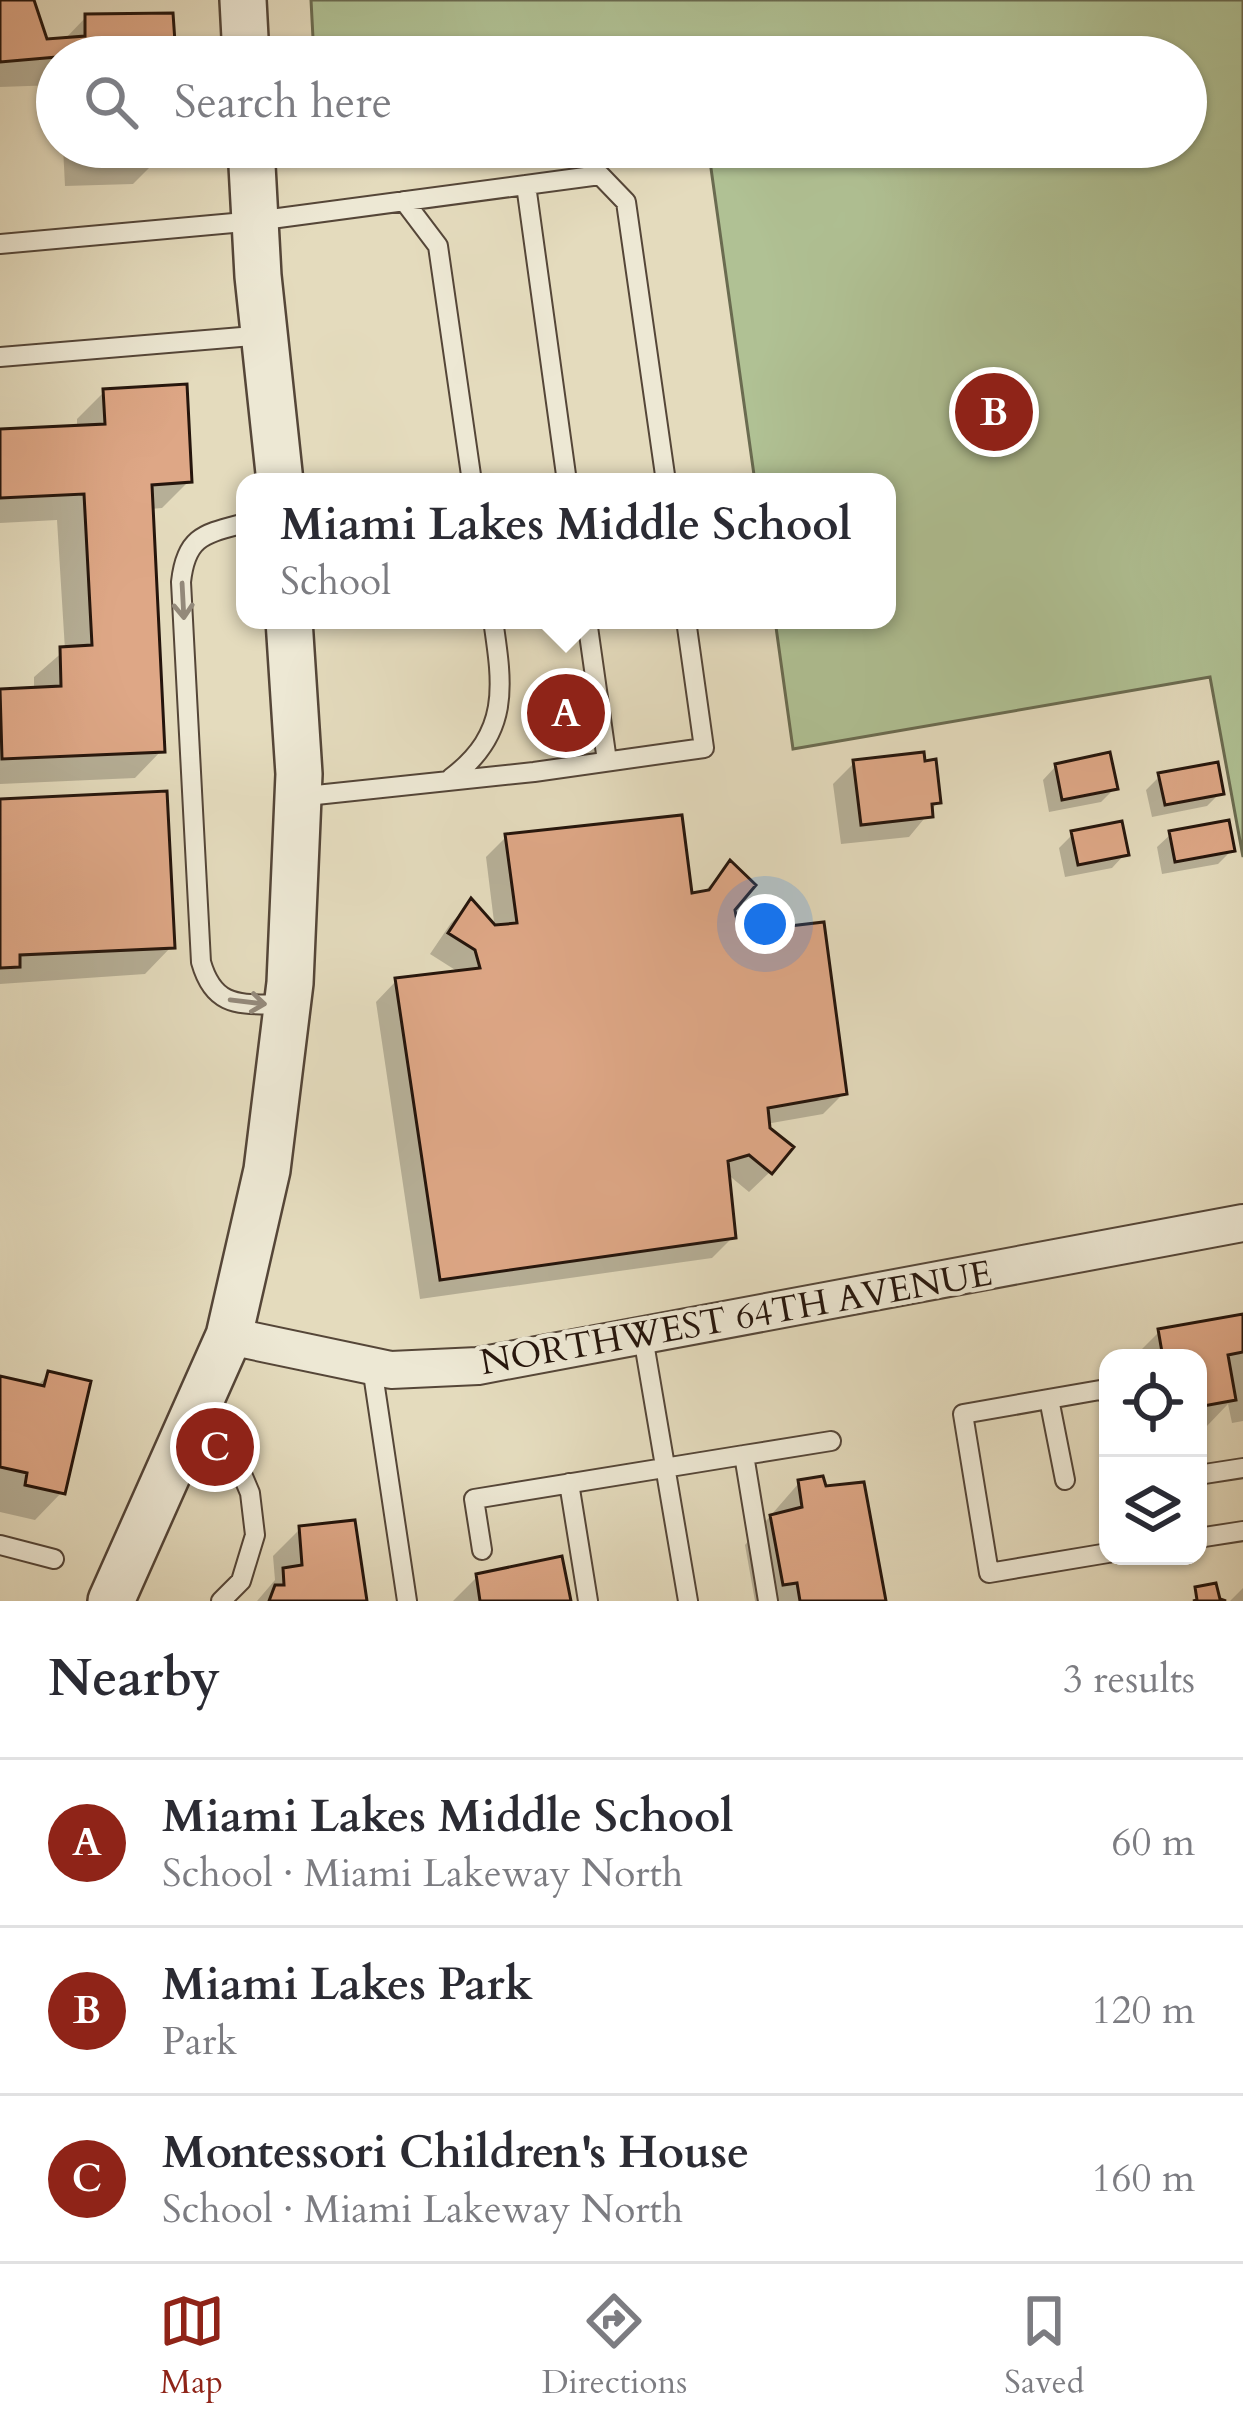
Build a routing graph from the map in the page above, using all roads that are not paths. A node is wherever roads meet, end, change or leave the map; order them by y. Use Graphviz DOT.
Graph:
graph roads {
  1 [pos="243,0"];
  2 [pos="245,36"];
  3 [pos="252,168"];
  4 [pos="526,185"];
  5 [pos="404,202"];
  6 [pos="256,221"];
  7 [pos="0,244"];
  8 [pos="265,335"];
  9 [pos="0,356"];
  10 [pos="279,473"];
  11 [pos="471,473"];
  12 [pos="566,473"];
  13 [pos="665,473"];
  14 [pos="236,526"];
  15 [pos="289,629"];
  16 [pos="494,629"];
  17 [pos="587,629"];
  18 [pos="687,629"];
  19 [pos="607,761"];
  20 [pos="447,781"];
  21 [pos="298,796"];
  22 [pos="287,1005"];
  23 [pos="1243,1223"];
  24 [pos="229,1336"];
  25 [pos="643,1337"];
  26 [pos="372,1367"];
  27 [pos="1099,1390"];
  28 [pos="1049,1399"];
  29 [pos="185,1432"];
  30 [pos="832,1441"];
  31 [pos="744,1455"];
  32 [pos="667,1467"];
  33 [pos="1243,1468"];
  34 [pos="1207,1474"];
  35 [pos="1065,1480"];
  36 [pos="569,1483"];
  37 [pos="1243,1531"];
  38 [pos="1207,1537"];
  39 [pos="0,1545"];
  40 [pos="482,1550"];
  41 [pos="1099,1555"];
  42 [pos="54,1558"];
  43 [pos="111,1601"];
  44 [pos="220,1601"];
  45 [pos="406,1601"];
  46 [pos="588,1601"];
  47 [pos="688,1601"];
  48 [pos="768,1601"];
  1 -- 2 [label="street"];
  3 -- 6 [label="street"];
  4 -- 5 [label="lane"];
  4 -- 12 [label="lane"];
  4 -- 13 [label="lane"];
  5 -- 6 [label="lane"];
  5 -- 11 [label="lane"];
  6 -- 7 [label="lane"];
  6 -- 8 [label="street"];
  8 -- 9 [label="lane"];
  8 -- 10 [label="street"];
  14 -- 22 [label="lane, one-way"];
  15 -- 21 [label="street"];
  16 -- 20 [label="lane"];
  17 -- 19 [label="lane"];
  18 -- 19 [label="lane"];
  19 -- 20 [label="lane"];
  20 -- 21 [label="lane"];
  21 -- 22 [label="street"];
  22 -- 24 [label="street"];
  23 -- 25 [label="street, NORTHWEST 64TH AVENUE"];
  24 -- 26 [label="street, NORTHWEST 64TH AVENUE"];
  24 -- 29 [label="street"];
  25 -- 26 [label="street, NORTHWEST 64TH AVENUE"];
  25 -- 32 [label="lane"];
  26 -- 45 [label="lane"];
  27 -- 28 [label="lane"];
  28 -- 35 [label="lane"];
  28 -- 41 [label="lane"];
  29 -- 43 [label="street"];
  29 -- 44 [label="lane"];
  30 -- 31 [label="lane"];
  31 -- 32 [label="lane"];
  31 -- 48 [label="lane"];
  32 -- 36 [label="lane"];
  32 -- 47 [label="lane"];
  33 -- 34 [label="lane"];
  36 -- 40 [label="lane"];
  36 -- 46 [label="lane"];
  37 -- 38 [label="lane"];
  39 -- 42 [label="lane"];
}
